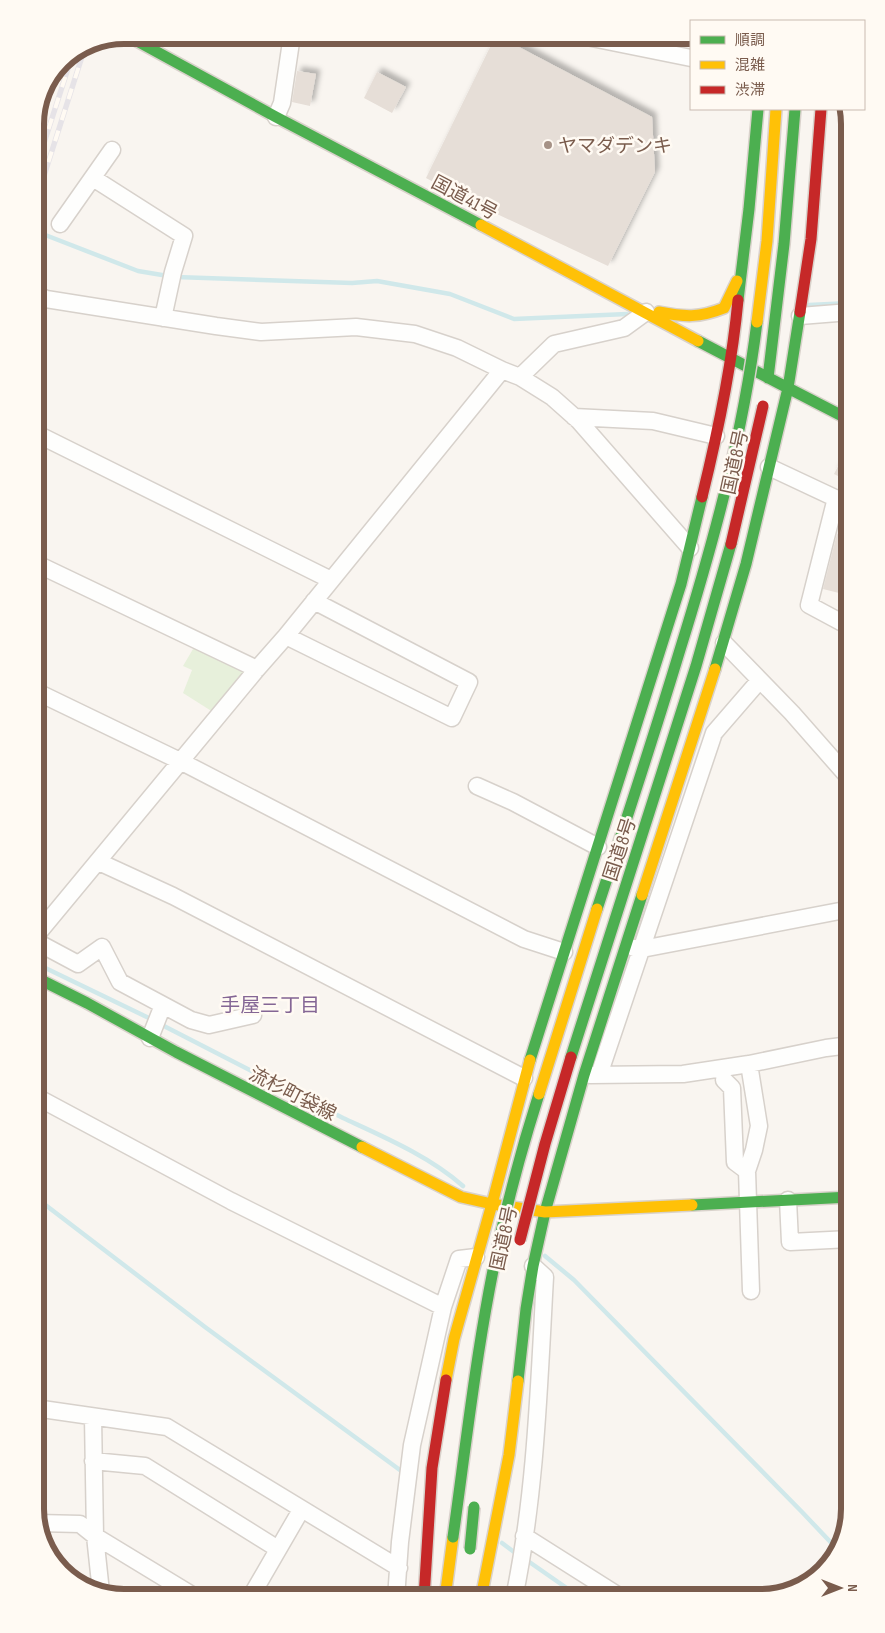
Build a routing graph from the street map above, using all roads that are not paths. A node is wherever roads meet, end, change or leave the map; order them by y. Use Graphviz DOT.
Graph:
graph roads {
  1 [pos="142,44"];
  2 [pos="291,44"];
  3 [pos="622,44"];
  4 [pos="690,58"];
  5 [pos="758,110"];
  6 [pos="776,110"];
  7 [pos="795,110"];
  8 [pos="821,110"];
  9 [pos="276,117"];
  10 [pos="112,150"];
  11 [pos="92,178"];
  12 [pos="60,224"];
  13 [pos="740,273"];
  14 [pos="44,297"];
  15 [pos="641,309"];
  16 [pos="841,313"];
  17 [pos="800,316"];
  18 [pos="163,318"];
  19 [pos="730,359"];
  20 [pos="502,370"];
  21 [pos="520,377"];
  22 [pos="788,388"];
  23 [pos="841,415"];
  24 [pos="574,417"];
  25 [pos="716,436"];
  26 [pos="44,437"];
  27 [pos="769,467"];
  28 [pos="841,500"];
  29 [pos="841,507"];
  30 [pos="690,548"];
  31 [pos="44,567"];
  32 [pos="331,580"];
  33 [pos="314,601"];
  34 [pos="841,622"];
  35 [pos="286,636"];
  36 [pos="724,643"];
  37 [pos="257,669"];
  38 [pos="759,681"];
  39 [pos="44,695"];
  40 [pos="180,762"];
  41 [pos="841,769"];
  42 [pos="477,786"];
  43 [pos="598,847"];
  44 [pos="99,862"];
  45 [pos="841,911"];
  46 [pos="44,926"];
  47 [pos="44,946"];
  48 [pos="634,948"];
  49 [pos="564,952"];
  50 [pos="44,981"];
  51 [pos="161,1009"];
  52 [pos="253,1015"];
  53 [pos="152,1034"];
  54 [pos="841,1046"];
  55 [pos="749,1064"];
  56 [pos="591,1075"];
  57 [pos="524,1078"];
  58 [pos="724,1080"];
  59 [pos="44,1101"];
  60 [pos="747,1171"];
  61 [pos="841,1197"];
  62 [pos="788,1200"];
  63 [pos="748,1202"];
  64 [pos="492,1204"];
  65 [pos="545,1212"];
  66 [pos="841,1239"];
  67 [pos="518,1249"];
  68 [pos="476,1257"];
  69 [pos="533,1266"];
  70 [pos="752,1291"];
  71 [pos="443,1307"];
  72 [pos="44,1409"];
  73 [pos="94,1417"];
  74 [pos="94,1462"];
  75 [pos="476,1494"];
  76 [pos="301,1510"];
  77 [pos="45,1523"];
  78 [pos="95,1536"];
  79 [pos="524,1536"];
  80 [pos="278,1550"];
  81 [pos="468,1559"];
  82 [pos="398,1568"];
  83 [pos="100,1586"];
  84 [pos="182,1589"];
  85 [pos="255,1589"];
  86 [pos="397,1589"];
  87 [pos="425,1589"];
  88 [pos="446,1589"];
  89 [pos="483,1589"];
  90 [pos="515,1589"];
  91 [pos="608,1589"];
  1 -- 9 [label="main road, 国道41号"];
  2 -- 9 [label="street"];
  3 -- 4 [label="street"];
  5 -- 13 [label="main road"];
  6 -- 88 [label="main road, 国道8号, bridge"];
  7 -- 67 [label="main road, 国道8号, bridge"];
  8 -- 17 [label="main road"];
  9 -- 15 [label="main road, 国道41号"];
  10 -- 11 [label="street"];
  11 -- 12 [label="street"];
  11 -- 18 [label="street"];
  13 -- 15 [label="main road"];
  13 -- 19 [label="main road"];
  14 -- 18 [label="street"];
  15 -- 19 [label="main road, 国道41号"];
  15 -- 21 [label="street"];
  16 -- 17 [label="street"];
  17 -- 22 [label="main road"];
  18 -- 20 [label="street"];
  19 -- 22 [label="main road, 国道41号"];
  19 -- 25 [label="main road"];
  20 -- 21 [label="street"];
  20 -- 32 [label="street"];
  21 -- 24 [label="street"];
  22 -- 23 [label="main road"];
  22 -- 27 [label="main road"];
  24 -- 25 [label="street"];
  24 -- 30 [label="street"];
  25 -- 30 [label="main road"];
  26 -- 32 [label="street"];
  27 -- 28 [label="street"];
  27 -- 36 [label="main road"];
  29 -- 34 [label="street"];
  30 -- 43 [label="main road"];
  31 -- 37 [label="street"];
  32 -- 33 [label="street"];
  33 -- 35 [label="street"];
  33 -- 35 [label="street"];
  35 -- 37 [label="street"];
  36 -- 38 [label="street"];
  36 -- 48 [label="main road"];
  37 -- 40 [label="street"];
  38 -- 41 [label="street"];
  38 -- 48 [label="street"];
  39 -- 40 [label="street"];
  40 -- 44 [label="street"];
  40 -- 49 [label="street"];
  42 -- 43 [label="street"];
  43 -- 49 [label="main road"];
  44 -- 46 [label="street"];
  44 -- 57 [label="street"];
  45 -- 48 [label="street"];
  47 -- 51 [label="street"];
  48 -- 56 [label="street"];
  49 -- 57 [label="main road"];
  50 -- 53 [label="main road, 流杉町袋線"];
  51 -- 52 [label="street"];
  51 -- 53 [label="street"];
  53 -- 64 [label="main road, 流杉町袋線"];
  54 -- 55 [label="street"];
  55 -- 56 [label="street"];
  55 -- 60 [label="street"];
  56 -- 65 [label="main road"];
  57 -- 64 [label="main road"];
  58 -- 60 [label="street"];
  59 -- 71 [label="street"];
  60 -- 63 [label="street"];
  61 -- 62 [label="main road, 流杉町袋線"];
  62 -- 63 [label="main road, 流杉町袋線"];
  62 -- 66 [label="street"];
  63 -- 65 [label="main road, 流杉町袋線"];
  63 -- 70 [label="street"];
  64 -- 65 [label="main road, 流杉町袋線"];
  64 -- 68 [label="main road"];
  65 -- 69 [label="main road"];
  68 -- 71 [label="street"];
  68 -- 87 [label="main road"];
  69 -- 79 [label="street"];
  69 -- 89 [label="main road"];
  71 -- 82 [label="street"];
  72 -- 73 [label="street"];
  73 -- 74 [label="street"];
  73 -- 76 [label="street"];
  74 -- 78 [label="street"];
  74 -- 80 [label="street"];
  75 -- 81 [label="main road, bridge"];
  76 -- 80 [label="street"];
  76 -- 82 [label="street"];
  77 -- 78 [label="street"];
  78 -- 83 [label="street"];
  78 -- 84 [label="street"];
  79 -- 90 [label="street"];
  79 -- 91 [label="street"];
  80 -- 85 [label="street"];
  82 -- 86 [label="street"];
}
